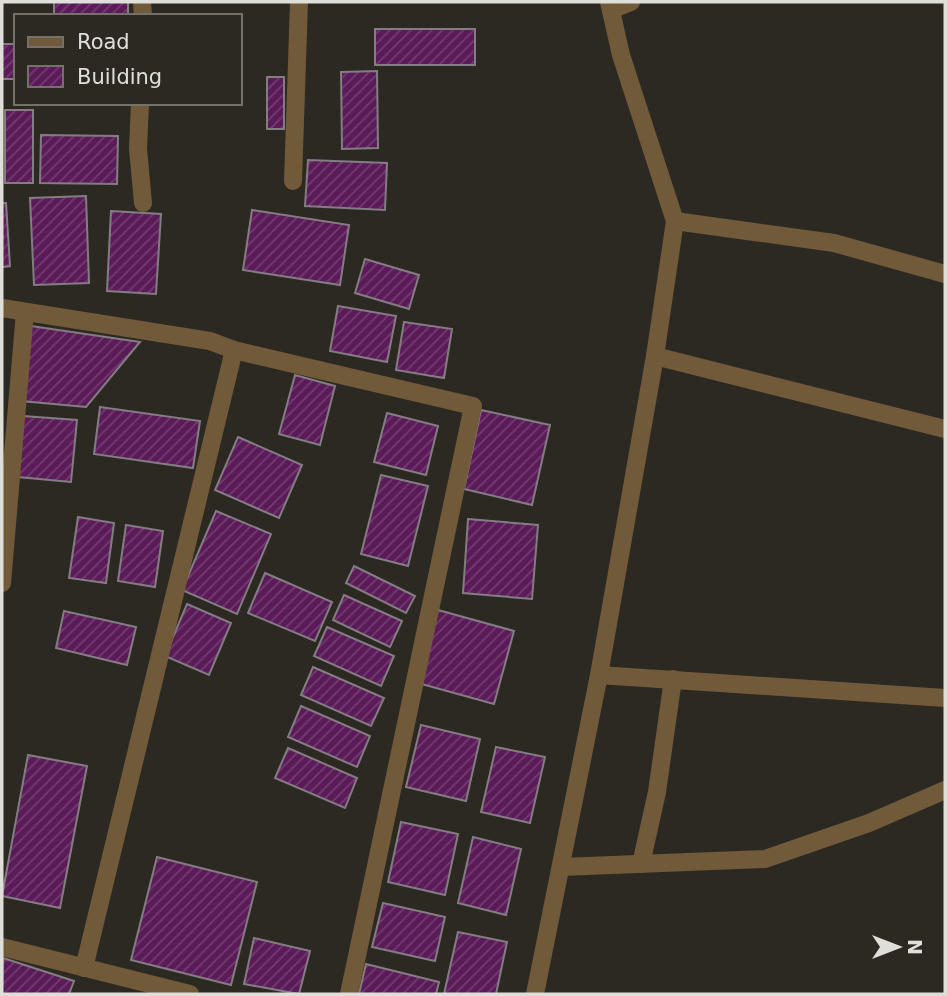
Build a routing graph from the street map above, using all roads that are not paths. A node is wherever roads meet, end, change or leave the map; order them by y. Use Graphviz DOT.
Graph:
graph roads {
  1 [pos="299,2"];
  2 [pos="631,2"];
  3 [pos="610,6"];
  4 [pos="140,105"];
  5 [pos="293,181"];
  6 [pos="143,203"];
  7 [pos="675,220"];
  8 [pos="945,274"];
  9 [pos="2,308"];
  10 [pos="25,312"];
  11 [pos="234,350"];
  12 [pos="655,356"];
  13 [pos="945,429"];
  14 [pos="2,583"];
  15 [pos="599,675"];
  16 [pos="673,679"];
  17 [pos="945,698"];
  18 [pos="945,790"];
  19 [pos="641,864"];
  20 [pos="561,867"];
  21 [pos="2,947"];
  22 [pos="84,968"];
  23 [pos="190,994"];
  24 [pos="349,994"];
  25 [pos="536,994"];
  1 -- 5 [label="street"];
  2 -- 3 [label="street"];
  3 -- 7 [label="street"];
  4 -- 6 [label="street"];
  7 -- 8 [label="street"];
  7 -- 12 [label="street"];
  9 -- 10 [label="street"];
  10 -- 11 [label="street"];
  10 -- 14 [label="street"];
  11 -- 22 [label="street"];
  11 -- 24 [label="street"];
  12 -- 13 [label="street"];
  12 -- 15 [label="street"];
  15 -- 16 [label="street"];
  15 -- 20 [label="street"];
  16 -- 17 [label="street"];
  16 -- 19 [label="street"];
  18 -- 19 [label="street"];
  19 -- 20 [label="street"];
  20 -- 25 [label="street"];
  21 -- 22 [label="street"];
  22 -- 23 [label="street"];
}
